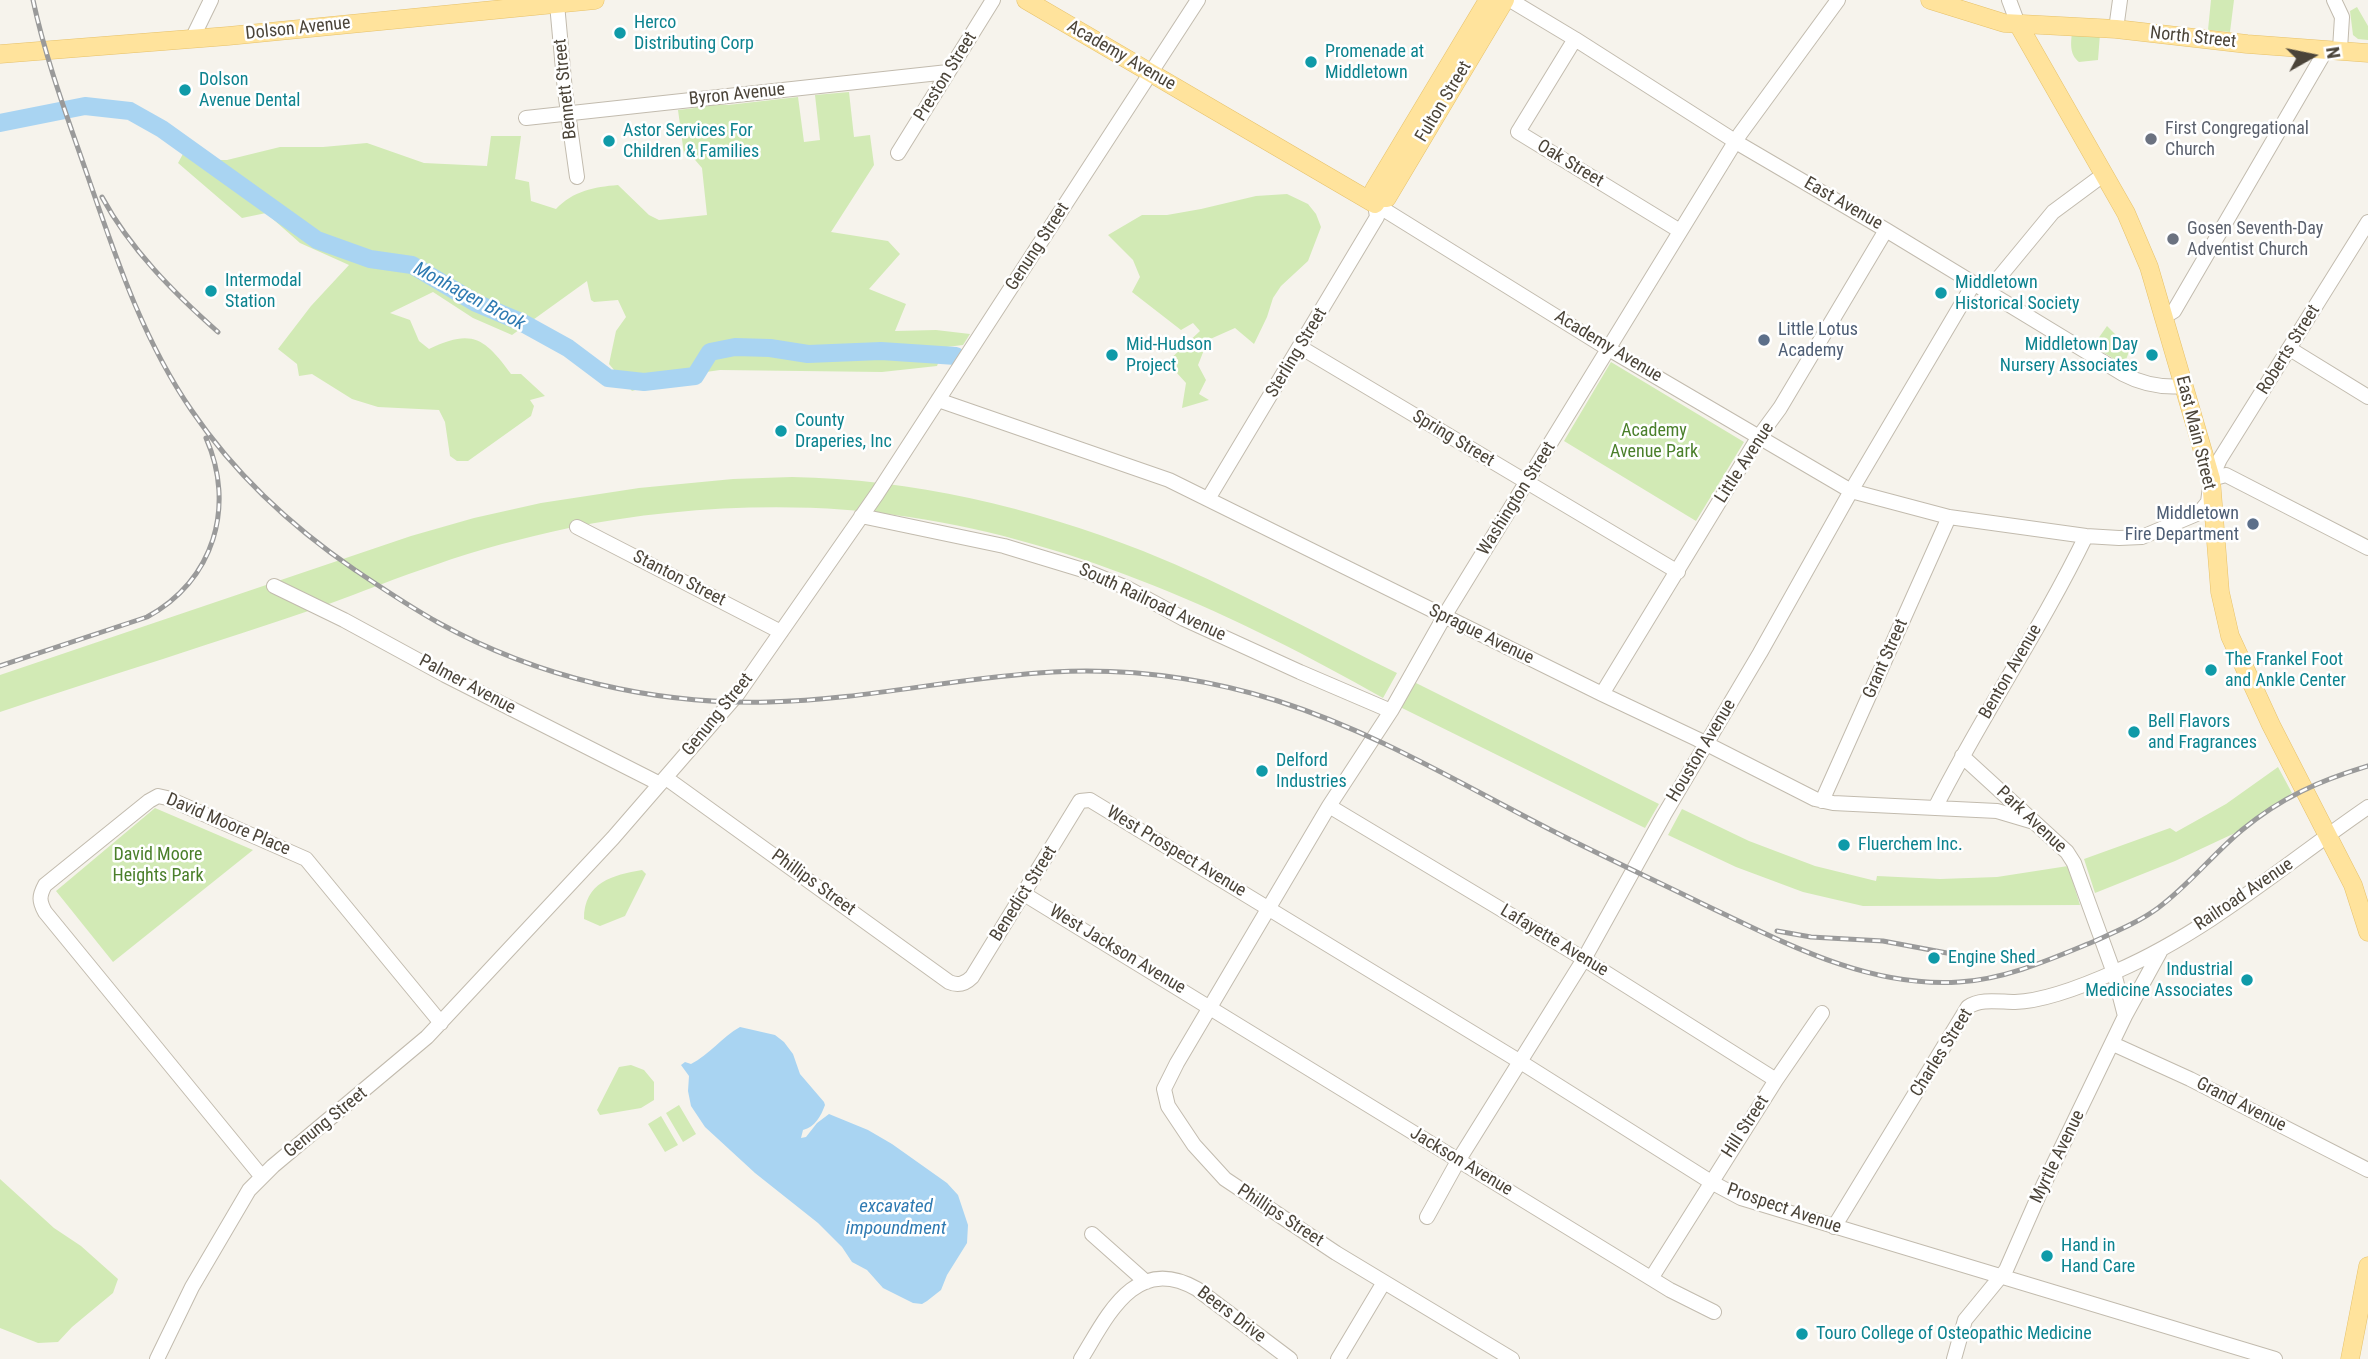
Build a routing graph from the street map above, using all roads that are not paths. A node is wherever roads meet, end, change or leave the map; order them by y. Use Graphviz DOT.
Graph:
graph roads {
  1 [pos="211,0"];
  2 [pos="595,0"];
  3 [pos="993,0"];
  4 [pos="1026,0"];
  5 [pos="1198,0"];
  6 [pos="1488,0"];
  7 [pos="1507,0"];
  8 [pos="1838,0"];
  9 [pos="1930,0"];
  10 [pos="2009,0"];
  11 [pos="2120,0"];
  12 [pos="2334,0"];
  13 [pos="558,2"];
  14 [pos="2118,22"];
  15 [pos="2018,24"];
  16 [pos="192,38"];
  17 [pos="1575,38"];
  18 [pos="2333,49"];
  19 [pos="2368,52"];
  20 [pos="0,54"];
  21 [pos="948,72"];
  22 [pos="1152,74"];
  23 [pos="568,113"];
  24 [pos="526,118"];
  25 [pos="1736,141"];
  26 [pos="898,153"];
  27 [pos="2103,175"];
  28 [pos="577,177"];
  29 [pos="1377,201"];
  30 [pos="2368,222"];
  31 [pos="1886,230"];
  32 [pos="1681,231"];
  33 [pos="1974,283"];
  34 [pos="1987,292"];
  35 [pos="2164,317"];
  36 [pos="1300,348"];
  37 [pos="1609,348"];
  38 [pos="2290,349"];
  39 [pos="2184,386"];
  40 [pos="2368,397"];
  41 [pos="938,400"];
  42 [pos="1758,438"];
  43 [pos="2210,479"];
  44 [pos="1526,483"];
  45 [pos="1851,491"];
  46 [pos="1208,499"];
  47 [pos="861,516"];
  48 [pos="1950,517"];
  49 [pos="577,527"];
  50 [pos="2086,536"];
  51 [pos="2368,548"];
  52 [pos="1678,572"];
  53 [pos="274,586"];
  54 [pos="1444,617"];
  55 [pos="781,632"];
  56 [pos="1602,694"];
  57 [pos="1391,711"];
  58 [pos="1706,745"];
  59 [pos="1962,756"];
  60 [pos="663,781"];
  61 [pos="1083,800"];
  62 [pos="1822,801"];
  63 [pos="1329,806"];
  64 [pos="2368,807"];
  65 [pos="1935,808"];
  66 [pos="2034,822"];
  67 [pos="2328,836"];
  68 [pos="1024,894"];
  69 [pos="1269,909"];
  70 [pos="2368,932"];
  71 [pos="2160,952"];
  72 [pos="1584,959"];
  73 [pos="2114,973"];
  74 [pos="961,984"];
  75 [pos="1210,1007"];
  76 [pos="1822,1013"];
  77 [pos="2125,1016"];
  78 [pos="441,1023"];
  79 [pos="2113,1044"];
  80 [pos="1519,1060"];
  81 [pos="1776,1080"];
  82 [pos="1458,1161"];
  83 [pos="2368,1170"];
  84 [pos="262,1177"];
  85 [pos="1711,1182"];
  86 [pos="1427,1217"];
  87 [pos="1834,1227"];
  88 [pos="1092,1234"];
  89 [pos="2368,1266"];
  90 [pos="1652,1278"];
  91 [pos="1999,1278"];
  92 [pos="1146,1282"];
  93 [pos="1384,1282"];
  94 [pos="1714,1312"];
  95 [pos="157,1359"];
  96 [pos="1082,1359"];
  97 [pos="1290,1359"];
  98 [pos="1338,1359"];
  99 [pos="1512,1359"];
  100 [pos="1954,1359"];
  101 [pos="2275,1359"];
  102 [pos="2350,1359"];
  1 -- 16 [label="street"];
  2 -- 13 [label="main road, Dolson Avenue"];
  3 -- 21 [label="street, Preston Street"];
  4 -- 22 [label="main road, Academy Avenue"];
  5 -- 22 [label="street, Genung Street"];
  6 -- 29 [label="main road, Fulton Street"];
  7 -- 17 [label="street, East Avenue"];
  7 -- 29 [label="main road, Fulton Street"];
  8 -- 25 [label="street, Washington Street"];
  9 -- 15 [label="main road, North Street"];
  10 -- 15 [label="street"];
  11 -- 14 [label="street"];
  12 -- 18 [label="street"];
  13 -- 16 [label="main road, Dolson Avenue"];
  13 -- 23 [label="street, Bennett Street"];
  15 -- 18 [label="main road, North Street"];
  15 -- 27 [label="main road, East Main Street"];
  16 -- 20 [label="main road, Dolson Avenue"];
  17 -- 25 [label="street, East Avenue"];
  17 -- 32 [label="street, Oak Street"];
  18 -- 19 [label="main road, North Street"];
  18 -- 35 [label="street"];
  21 -- 23 [label="street, Byron Avenue"];
  21 -- 26 [label="street, Preston Street"];
  22 -- 29 [label="main road, Academy Avenue"];
  22 -- 41 [label="street, Genung Street"];
  23 -- 24 [label="street, Byron Avenue"];
  23 -- 28 [label="street, Bennett Street"];
  25 -- 31 [label="street, East Avenue"];
  25 -- 32 [label="street, Washington Street"];
  27 -- 34 [label="street"];
  27 -- 35 [label="main road, East Main Street"];
  29 -- 36 [label="street, Sterling Street"];
  29 -- 37 [label="street, Academy Avenue"];
  30 -- 38 [label="street, Roberts Street"];
  31 -- 33 [label="street, East Avenue"];
  31 -- 42 [label="street, Little Avenue"];
  32 -- 37 [label="street, Washington Street"];
  33 -- 34 [label="street, East Avenue"];
  33 -- 45 [label="street, Houston Avenue"];
  34 -- 39 [label="street, East Avenue"];
  35 -- 39 [label="main road, East Main Street"];
  36 -- 44 [label="street, Spring Street"];
  36 -- 46 [label="street, Sterling Street"];
  37 -- 42 [label="street, Academy Avenue"];
  37 -- 44 [label="street, Washington Street"];
  38 -- 40 [label="street"];
  38 -- 43 [label="street, Roberts Street"];
  39 -- 43 [label="main road, East Main Street"];
  41 -- 46 [label="street, Sprague Avenue"];
  41 -- 47 [label="street, Genung Street"];
  42 -- 45 [label="street, Academy Avenue"];
  42 -- 52 [label="street, Little Avenue"];
  43 -- 50 [label="street, Academy Avenue"];
  43 -- 51 [label="street"];
  43 -- 67 [label="main road, East Main Street"];
  44 -- 52 [label="street, Spring Street"];
  44 -- 54 [label="street, Washington Street"];
  45 -- 48 [label="street, Academy Avenue"];
  45 -- 58 [label="street, Houston Avenue"];
  46 -- 54 [label="street, Sprague Avenue"];
  47 -- 55 [label="street, Genung Street"];
  47 -- 57 [label="street, South Railroad Avenue"];
  48 -- 50 [label="street, Academy Avenue"];
  48 -- 62 [label="street, Grant Street"];
  49 -- 55 [label="street, Stanton Street"];
  50 -- 59 [label="street, Benton Avenue"];
  52 -- 56 [label="street, Little Avenue"];
  53 -- 60 [label="street, Palmer Avenue"];
  54 -- 56 [label="street, Sprague Avenue"];
  54 -- 57 [label="street, Washington Street"];
  55 -- 60 [label="street, Genung Street"];
  56 -- 58 [label="street, Sprague Avenue"];
  57 -- 63 [label="street, Washington Street"];
  58 -- 62 [label="street, Sprague Avenue"];
  58 -- 72 [label="street, Houston Avenue"];
  59 -- 65 [label="street, Benton Avenue"];
  59 -- 66 [label="street, Park Avenue"];
  60 -- 74 [label="street, Phillips Street"];
  60 -- 78 [label="street, Genung Street"];
  61 -- 68 [label="street, Benedict Street"];
  61 -- 69 [label="street, West Prospect Avenue"];
  62 -- 65 [label="street, Sprague Avenue"];
  63 -- 69 [label="street, Washington Street"];
  63 -- 72 [label="street, Lafayette Avenue"];
  64 -- 67 [label="street, Railroad Avenue"];
  65 -- 66 [label="street, Sprague Avenue"];
  66 -- 73 [label="street, Park Avenue"];
  67 -- 70 [label="main road, East Main Street"];
  67 -- 71 [label="street, Railroad Avenue"];
  68 -- 74 [label="street, Benedict Street"];
  68 -- 75 [label="street, West Jackson Avenue"];
  69 -- 75 [label="street, Washington Street"];
  69 -- 80 [label="street, Prospect Avenue"];
  71 -- 73 [label="street, Railroad Avenue"];
  71 -- 77 [label="street, Myrtle Avenue"];
  72 -- 80 [label="street, Houston Avenue"];
  72 -- 81 [label="street, Lafayette Avenue"];
  73 -- 77 [label="street"];
  73 -- 87 [label="street, Charles Street"];
  75 -- 82 [label="street, Jackson Avenue"];
  75 -- 93 [label="street, Phillips Street"];
  76 -- 81 [label="street, Hill Street"];
  77 -- 79 [label="street, Myrtle Avenue"];
  78 -- 84 [label="street, Genung Street"];
  78 -- 84 [label="street, David Moore Place"];
  79 -- 83 [label="street, Grand Avenue"];
  79 -- 91 [label="street, Myrtle Avenue"];
  80 -- 82 [label="street, Houston Avenue"];
  80 -- 85 [label="street, Prospect Avenue"];
  81 -- 85 [label="street, Hill Street"];
  82 -- 86 [label="street, Houston Avenue"];
  82 -- 90 [label="street, Jackson Avenue"];
  84 -- 95 [label="street, Genung Street"];
  85 -- 87 [label="street, Prospect Avenue"];
  85 -- 90 [label="street, Hill Street"];
  87 -- 91 [label="street, Prospect Avenue"];
  88 -- 92 [label="street"];
  89 -- 102 [label="main road"];
  90 -- 94 [label="street, Jackson Avenue"];
  91 -- 100 [label="street, Myrtle Avenue"];
  91 -- 101 [label="street, Prospect Avenue"];
  92 -- 96 [label="street"];
  92 -- 97 [label="street, Beers Drive"];
  93 -- 98 [label="street"];
  93 -- 99 [label="street, Phillips Street"];
}
